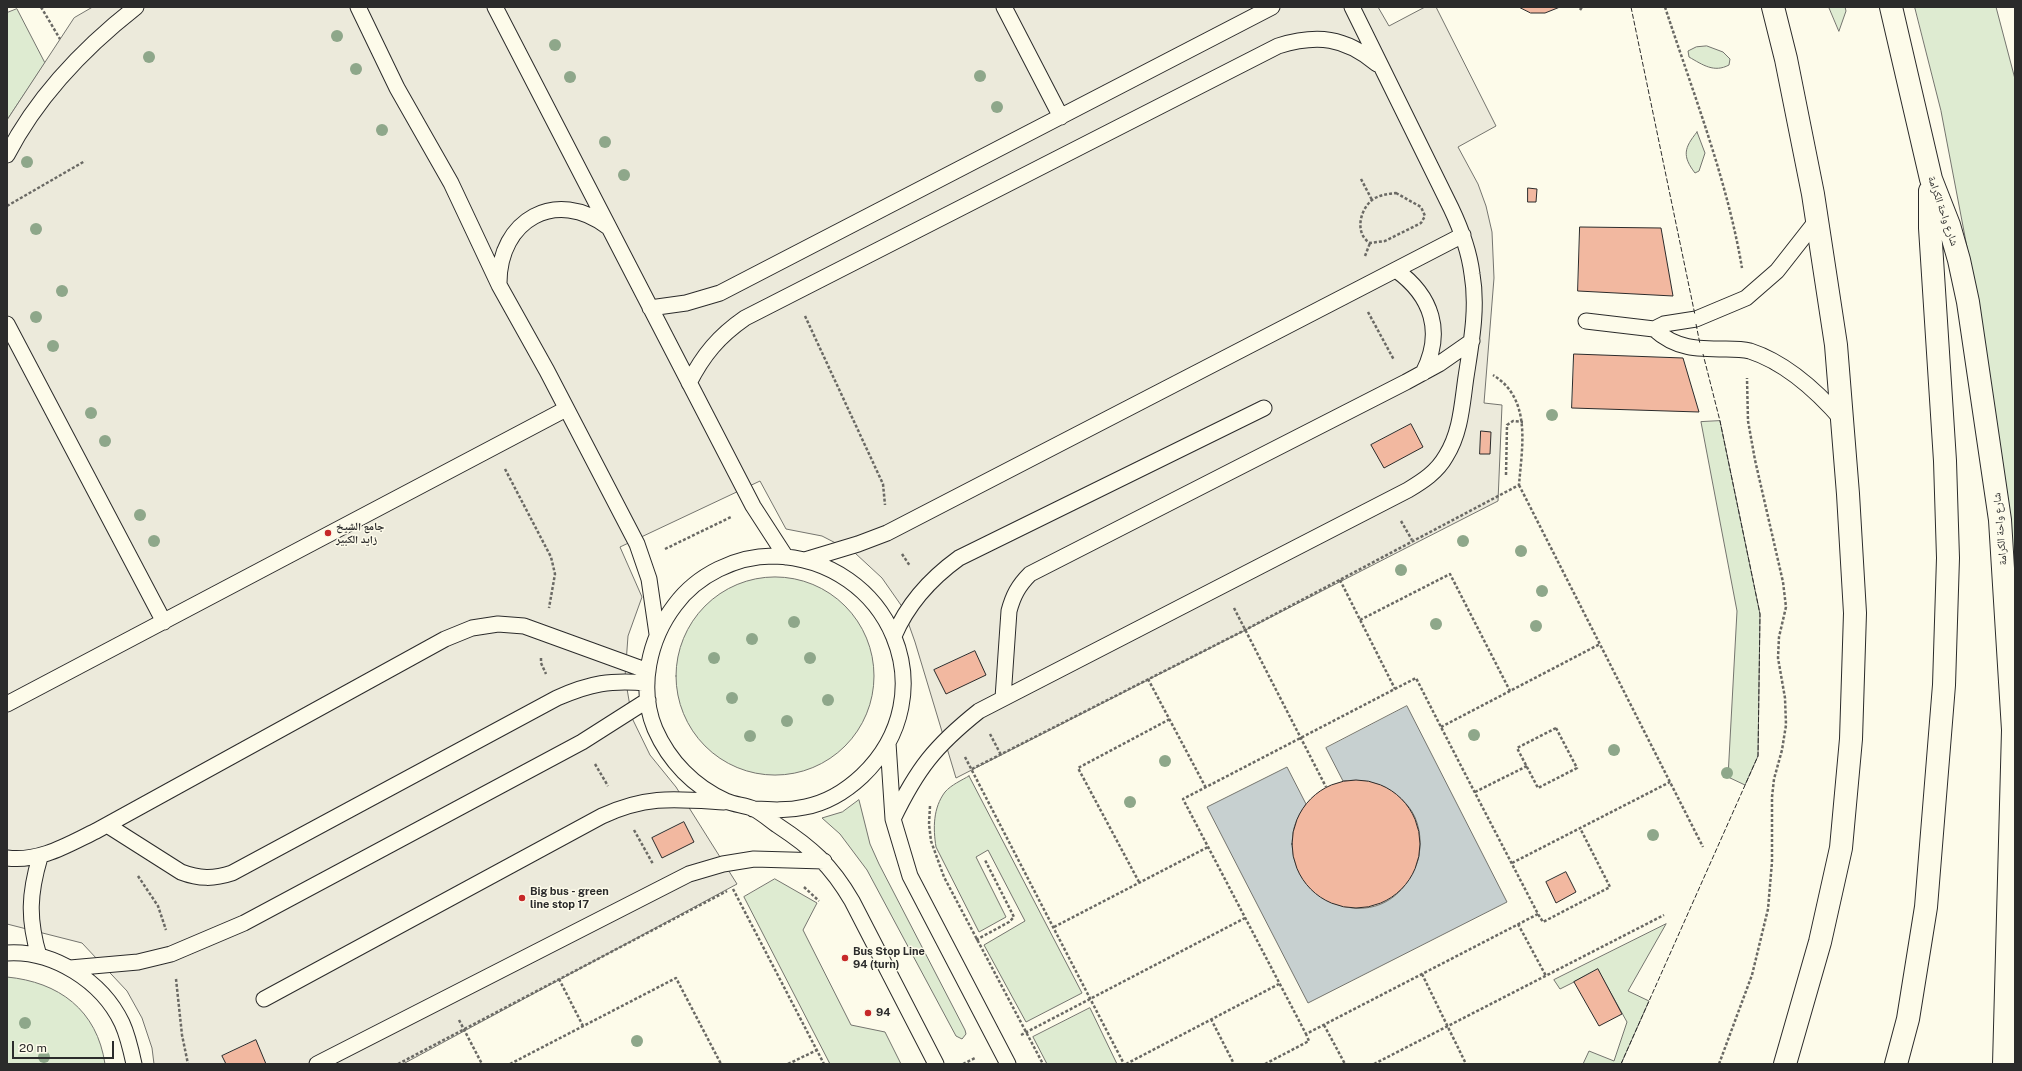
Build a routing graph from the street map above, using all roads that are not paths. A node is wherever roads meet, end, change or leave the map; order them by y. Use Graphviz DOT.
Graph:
graph roads {
  1 [pos="136,7"];
  2 [pos="358,7"];
  3 [pos="495,7"];
  4 [pos="1004,7"];
  5 [pos="1272,7"];
  6 [pos="1352,7"];
  7 [pos="1773,7"];
  8 [pos="1891,7"];
  9 [pos="1382,68"];
  10 [pos="1061,117"];
  11 [pos="7,155"];
  12 [pos="1930,179"];
  13 [pos="1817,220"];
  14 [pos="610,228"];
  15 [pos="1463,235"];
  16 [pos="1396,270"];
  17 [pos="499,285"];
  18 [pos="650,308"];
  19 [pos="1586,321"];
  20 [pos="7,324"];
  21 [pos="1654,329"];
  22 [pos="1472,341"];
  23 [pos="1423,373"];
  24 [pos="689,383"];
  25 [pos="566,408"];
  26 [pos="1264,408"];
  27 [pos="1843,420"];
  28 [pos="786,557"];
  29 [pos="805,560"];
  30 [pos="164,622"];
  31 [pos="657,634"];
  32 [pos="894,636"];
  33 [pos="647,677"];
  34 [pos="1003,698"];
  35 [pos="648,700"];
  36 [pos="7,704"];
  37 [pos="888,743"];
  38 [pos="727,802"];
  39 [pos="753,809"];
  40 [pos="893,819"];
  41 [pos="107,826"];
  42 [pos="40,857"];
  43 [pos="7,858"];
  44 [pos="824,862"];
  45 [pos="10,951"];
  46 [pos="39,956"];
  47 [pos="70,968"];
  48 [pos="264,999"];
  49 [pos="134,1064"];
  50 [pos="317,1064"];
  51 [pos="936,1064"];
  52 [pos="1008,1064"];
  53 [pos="1785,1064"];
  54 [pos="1896,1064"];
  55 [pos="2004,1064"];
  1 -- 11 [label="lane"];
  2 -- 17 [label="lane"];
  3 -- 14 [label="lane"];
  4 -- 10 [label="lane"];
  5 -- 10 [label="lane"];
  6 -- 9 [label="lane"];
  7 -- 13 [label="main road"];
  8 -- 12 [label="main road, شارع واحة الكرامة"];
  9 -- 15 [label="lane"];
  9 -- 24 [label="lane"];
  10 -- 18 [label="lane"];
  12 -- 54 [label="main road"];
  12 -- 55 [label="main road, شارع واحة الكرامة"];
  13 -- 21 [label="lane"];
  13 -- 27 [label="main road"];
  14 -- 17 [label="lane"];
  14 -- 18 [label="lane"];
  15 -- 16 [label="lane"];
  15 -- 22 [label="lane"];
  16 -- 23 [label="lane"];
  16 -- 29 [label="lane"];
  17 -- 25 [label="lane"];
  18 -- 24 [label="lane"];
  19 -- 21 [label="lane"];
  20 -- 30 [label="lane"];
  21 -- 27 [label="lane"];
  22 -- 23 [label="lane"];
  22 -- 34 [label="lane"];
  23 -- 34 [label="lane"];
  24 -- 28 [label="lane"];
  25 -- 30 [label="lane"];
  25 -- 31 [label="lane"];
  26 -- 32 [label="lane"];
  27 -- 53 [label="main road"];
  28 -- 29 [label="lane"];
  28 -- 31 [label="lane"];
  29 -- 32 [label="lane"];
  30 -- 36 [label="lane"];
  31 -- 33 [label="lane"];
  32 -- 37 [label="lane"];
  33 -- 35 [label="lane"];
  33 -- 41 [label="lane"];
  33 -- 41 [label="lane"];
  34 -- 40 [label="lane"];
  35 -- 38 [label="lane"];
  35 -- 47 [label="lane"];
  37 -- 39 [label="lane"];
  37 -- 40 [label="lane"];
  38 -- 39 [label="lane"];
  38 -- 48 [label="lane"];
  39 -- 44 [label="lane"];
  40 -- 52 [label="lane"];
  41 -- 42 [label="lane"];
  42 -- 43 [label="lane"];
  42 -- 46 [label="lane"];
  44 -- 50 [label="lane"];
  44 -- 51 [label="lane"];
  45 -- 46 [label="lane"];
  46 -- 47 [label="lane"];
  47 -- 49 [label="lane"];
}
